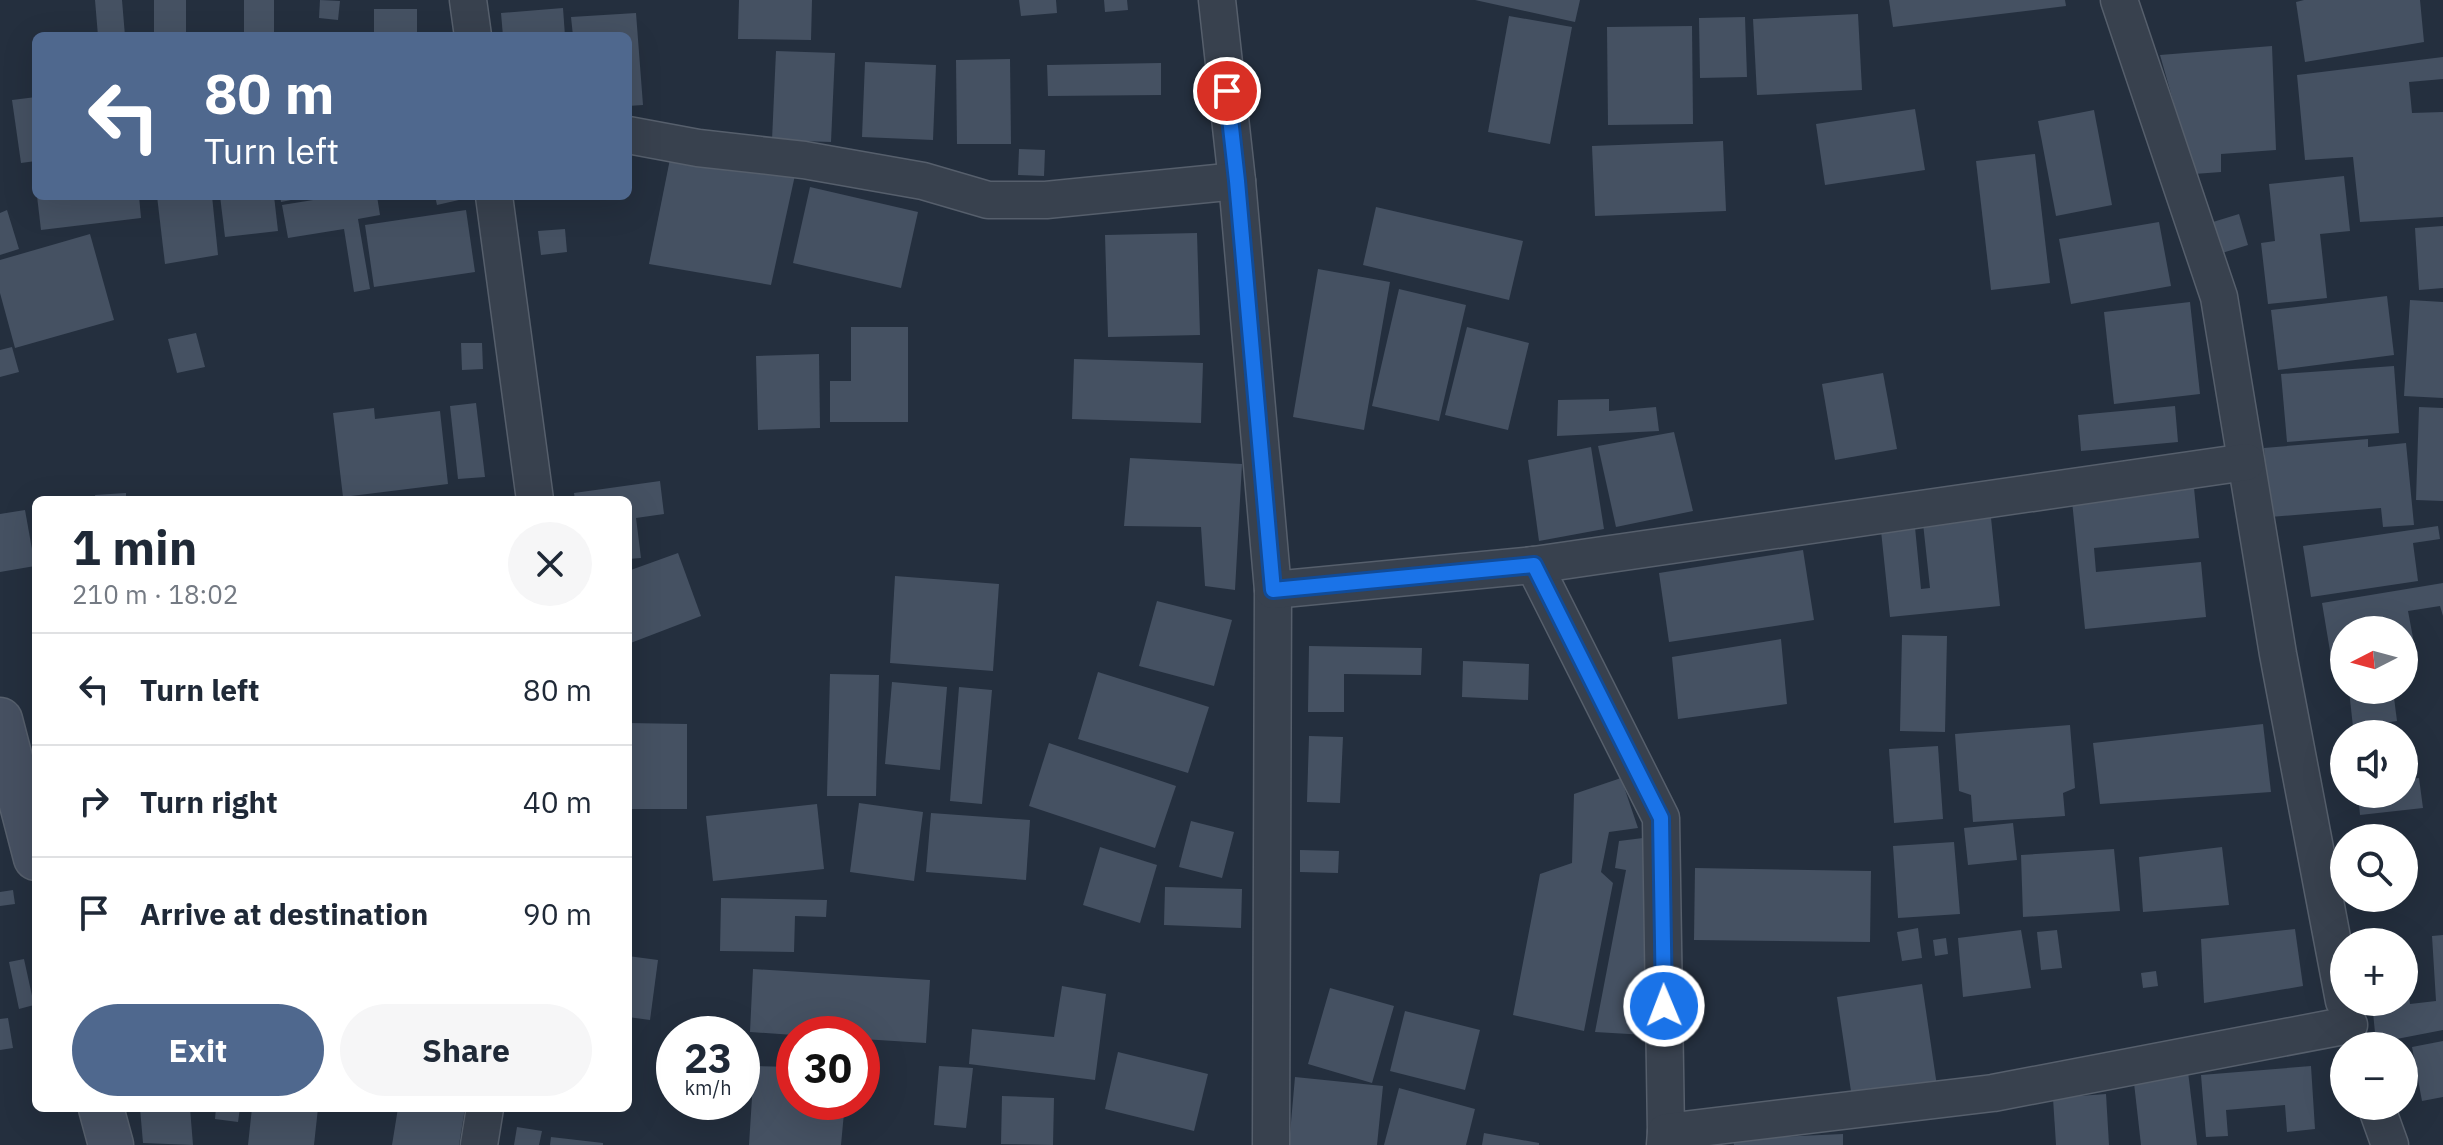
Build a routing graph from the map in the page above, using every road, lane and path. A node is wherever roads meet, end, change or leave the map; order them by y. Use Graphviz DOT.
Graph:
graph roads {
  1 [pos="468,0"];
  2 [pos="1217,0"];
  3 [pos="2119,0"];
  4 [pos="472,32"];
  5 [pos="632,136"];
  6 [pos="1237,181"];
  7 [pos="495,200"];
  8 [pos="2246,462"];
  9 [pos="534,496"];
  10 [pos="1534,565"];
  11 [pos="1273,590"];
  12 [pos="0,720"];
  13 [pos="32,843"];
  14 [pos="2348,1019"];
  15 [pos="102,1112"];
  16 [pos="484,1112"];
  17 [pos="2381,1120"];
  18 [pos="1665,1138"];
  19 [pos="111,1145"];
  20 [pos="479,1145"];
  21 [pos="1271,1145"];
  22 [pos="2390,1145"];
  1 -- 4 [label="street"];
  2 -- 6 [label="street"];
  3 -- 8 [label="street"];
  5 -- 6 [label="street"];
  6 -- 11 [label="street"];
  7 -- 9 [label="street"];
  8 -- 10 [label="street"];
  8 -- 14 [label="street"];
  10 -- 11 [label="street"];
  10 -- 18 [label="street"];
  11 -- 21 [label="street"];
  12 -- 13 [label="street"];
  14 -- 18 [label="street"];
  15 -- 19 [label="street"];
  16 -- 20 [label="street"];
  17 -- 22 [label="street"];
}
